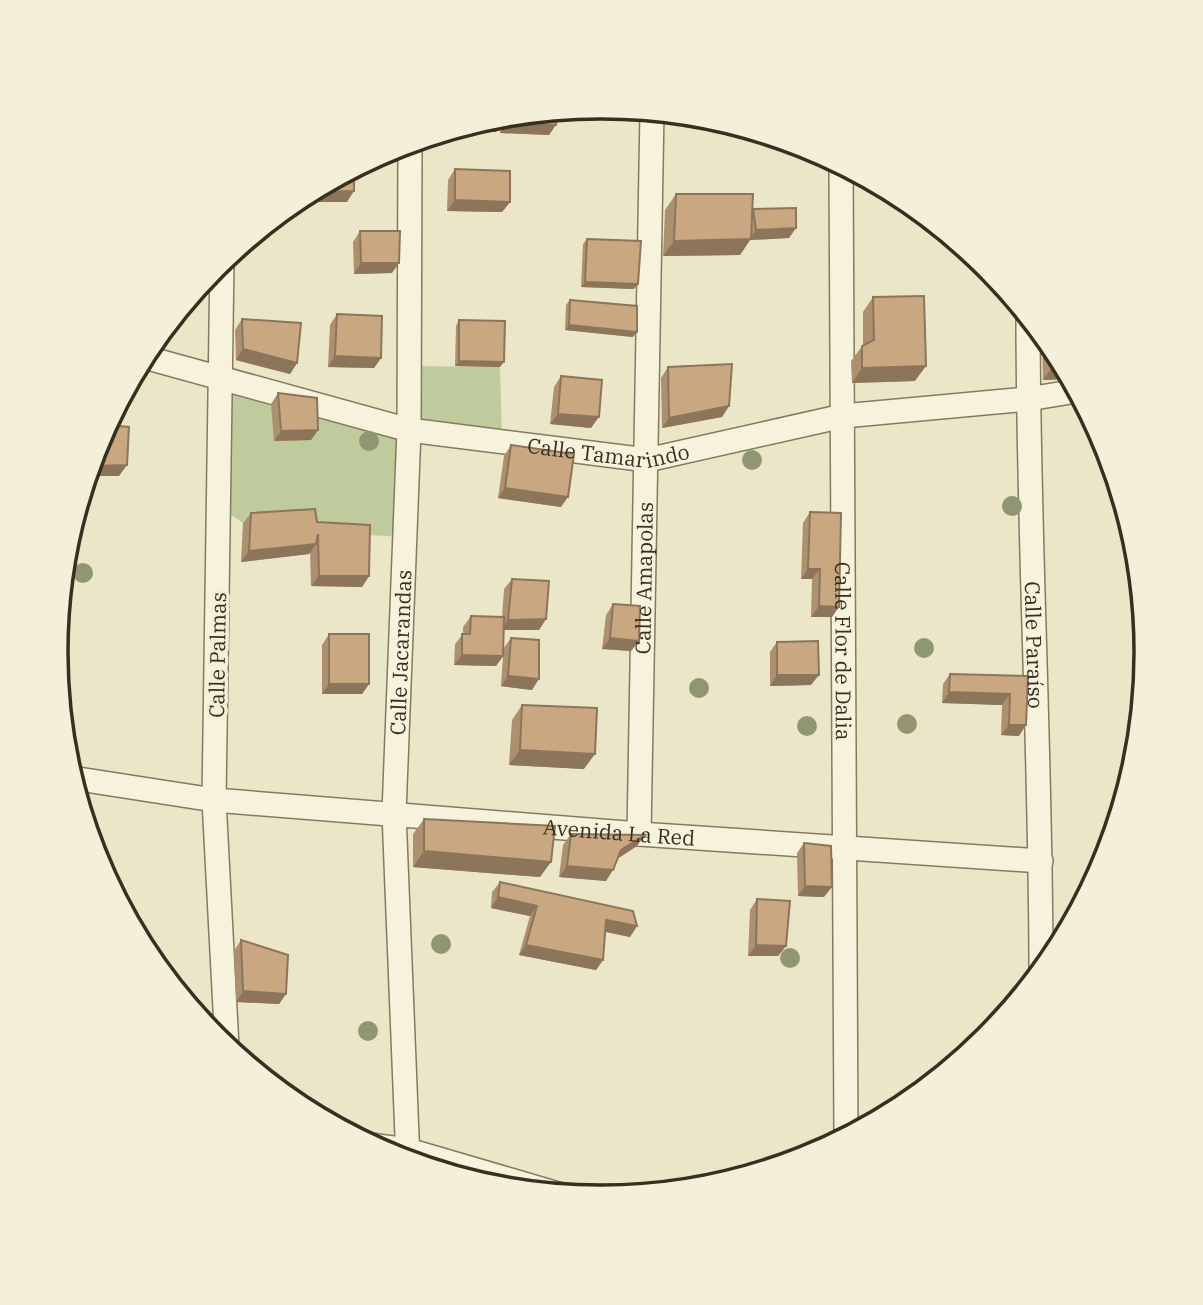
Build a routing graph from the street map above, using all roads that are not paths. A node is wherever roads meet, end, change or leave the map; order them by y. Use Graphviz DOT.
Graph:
graph roads {
  1 [pos="652,122"];
  2 [pos="410,155"];
  3 [pos="841,176"];
  4 [pos="222,277"];
  5 [pos="1028,332"];
  6 [pos="156,360"];
  7 [pos="222,377"];
  8 [pos="1067,393"];
  9 [pos="1028,399"];
  10 [pos="843,416"];
  11 [pos="409,430"];
  12 [pos="647,460"];
  13 [pos="83,780"];
  14 [pos="214,800"];
  15 [pos="394,813"];
  16 [pos="639,834"];
  17 [pos="843,846"];
  18 [pos="1041,861"];
  19 [pos="1041,955"];
  20 [pos="226,1032"];
  21 [pos="846,1126"];
  22 [pos="408,1149"];
  1 -- 12 [label="street, Calle Amapolas"];
  2 -- 11 [label="street, Calle Jacarandas"];
  3 -- 10 [label="street, Calle Flor de Dalia"];
  4 -- 7 [label="street, Calle Palmas"];
  5 -- 9 [label="street, Calle Paraíso"];
  6 -- 7 [label="street, Calle Tamarindo"];
  7 -- 11 [label="street, Calle Tamarindo"];
  7 -- 14 [label="street, Calle Palmas"];
  8 -- 9 [label="street, Calle Tamarindo"];
  9 -- 10 [label="street, Calle Tamarindo"];
  9 -- 18 [label="street, Calle Paraíso"];
  10 -- 12 [label="street, Calle Tamarindo"];
  10 -- 17 [label="street, Calle Flor de Dalia"];
  11 -- 12 [label="street, Calle Tamarindo"];
  11 -- 15 [label="street, Calle Jacarandas"];
  12 -- 16 [label="street, Calle Amapolas"];
  13 -- 14 [label="street, Avenida La Red"];
  14 -- 15 [label="street, Avenida La Red"];
  14 -- 20 [label="street, Calle Palmas"];
  15 -- 16 [label="street, Avenida La Red"];
  15 -- 22 [label="street, Calle Jacarandas"];
  16 -- 17 [label="street, Avenida La Red"];
  17 -- 18 [label="street, Avenida La Red"];
  17 -- 21 [label="street, Calle Flor de Dalia"];
  18 -- 19 [label="street, Calle Paraíso"];
}
